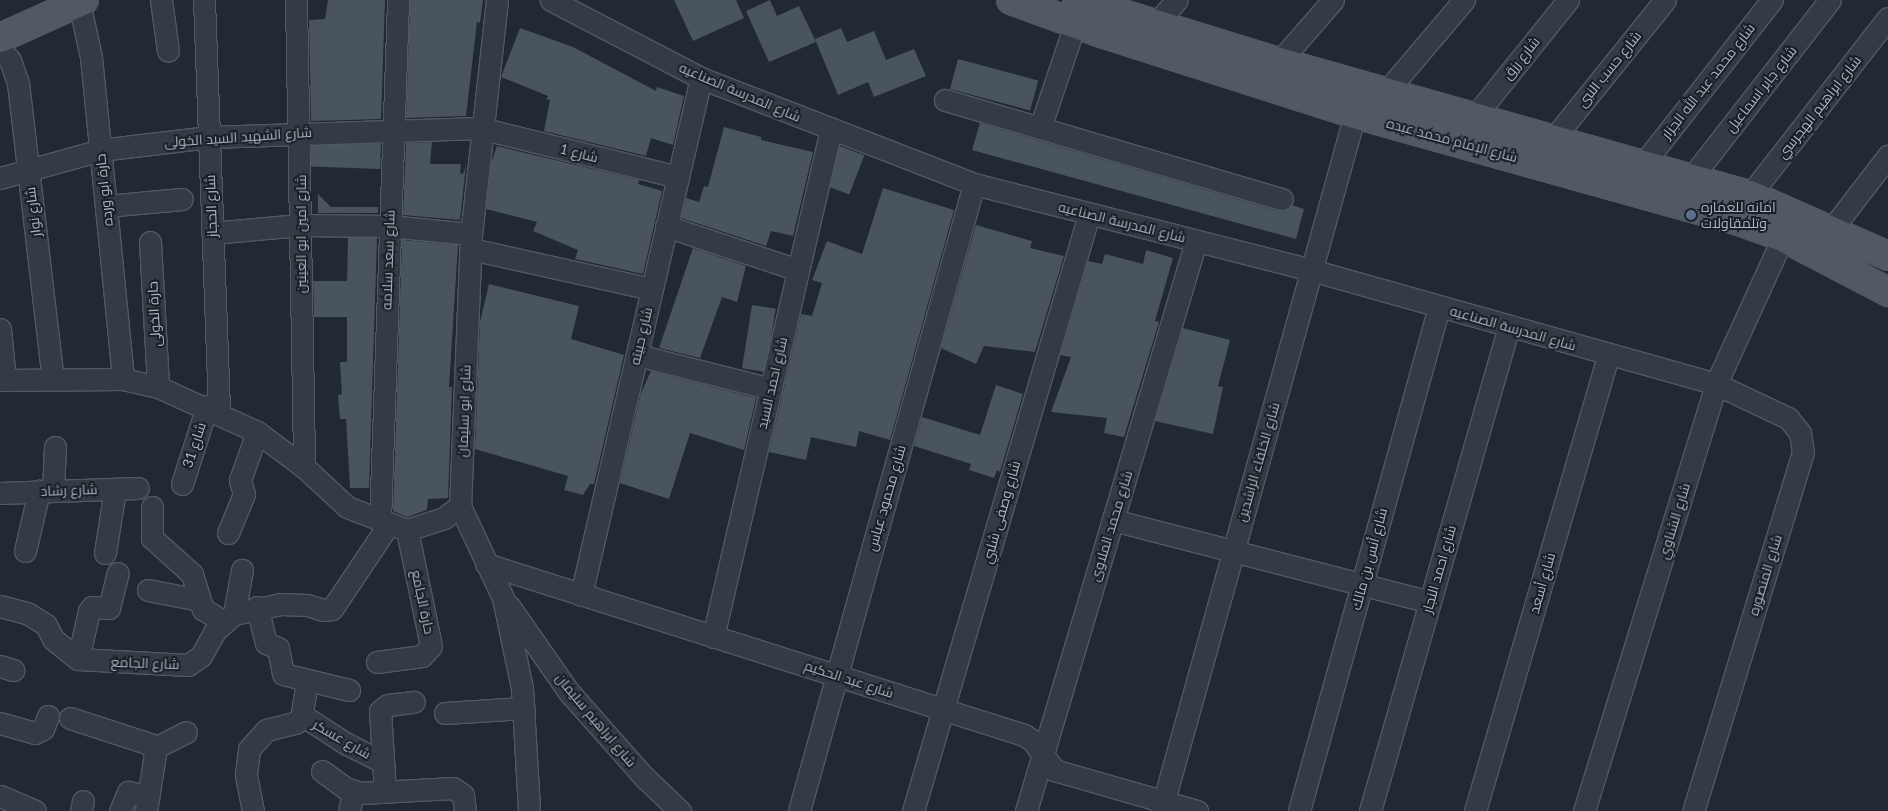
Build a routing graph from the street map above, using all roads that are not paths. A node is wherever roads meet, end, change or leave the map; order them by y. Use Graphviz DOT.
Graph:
graph roads {
  1 [pos="161,0"];
  2 [pos="204,0"];
  3 [pos="296,0"];
  4 [pos="398,0"];
  5 [pos="496,0"];
  6 [pos="551,0"];
  7 [pos="1011,0"];
  8 [pos="1177,0"];
  9 [pos="1332,0"];
  10 [pos="1464,0"];
  11 [pos="1568,0"];
  12 [pos="1665,0"];
  13 [pos="1772,0"];
  14 [pos="1830,0"];
  15 [pos="81,1"];
  16 [pos="1076,12"];
  17 [pos="1888,18"];
  18 [pos="1154,26"];
  19 [pos="0,38"];
  20 [pos="0,50"];
  21 [pos="168,50"];
  22 [pos="1279,62"];
  23 [pos="701,78"];
  24 [pos="1386,92"];
  25 [pos="945,100"];
  26 [pos="1355,114"];
  27 [pos="1474,116"];
  28 [pos="480,128"];
  29 [pos="1040,128"];
  30 [pos="392,130"];
  31 [pos="831,130"];
  32 [pos="300,132"];
  33 [pos="209,137"];
  34 [pos="1554,138"];
  35 [pos="100,150"];
  36 [pos="1888,156"];
  37 [pos="1644,163"];
  38 [pos="28,168"];
  39 [pos="678,177"];
  40 [pos="1692,177"];
  41 [pos="0,178"];
  42 [pos="974,184"];
  43 [pos="1750,195"];
  44 [pos="1282,198"];
  45 [pos="182,199"];
  46 [pos="106,206"];
  47 [pos="1089,214"];
  48 [pos="300,225"];
  49 [pos="389,226"];
  50 [pos="666,226"];
  51 [pos="1833,229"];
  52 [pos="212,232"];
  53 [pos="1783,237"];
  54 [pos="1196,241"];
  55 [pos="150,242"];
  56 [pos="471,242"];
  57 [pos="1812,254"];
  58 [pos="1888,256"];
  59 [pos="798,270"];
  60 [pos="1311,270"];
  61 [pos="652,289"];
  62 [pos="1888,292"];
  63 [pos="1439,306"];
  64 [pos="1509,326"];
  65 [pos="0,329"];
  66 [pos="1609,354"];
  67 [pos="637,355"];
  68 [pos="53,379"];
  69 [pos="123,379"];
  70 [pos="3,380"];
  71 [pos="1716,384"];
  72 [pos="158,387"];
  73 [pos="771,389"];
  74 [pos="213,409"];
  75 [pos="257,432"];
  76 [pos="55,447"];
  77 [pos="304,467"];
  78 [pos="182,484"];
  79 [pos="138,488"];
  80 [pos="115,489"];
  81 [pos="46,491"];
  82 [pos="0,493"];
  83 [pos="460,506"];
  84 [pos="152,507"];
  85 [pos="1113,520"];
  86 [pos="392,525"];
  87 [pos="228,533"];
  88 [pos="25,551"];
  89 [pos="1233,551"];
  90 [pos="105,553"];
  91 [pos="486,564"];
  92 [pos="242,570"];
  93 [pos="118,573"];
  94 [pos="1362,584"];
  95 [pos="148,590"];
  96 [pos="581,595"];
  97 [pos="503,598"];
  98 [pos="200,600"];
  99 [pos="1430,602"];
  100 [pos="0,606"];
  101 [pos="257,607"];
  102 [pos="229,618"];
  103 [pos="714,636"];
  104 [pos="78,659"];
  105 [pos="377,662"];
  106 [pos="836,676"];
  107 [pos="307,682"];
  108 [pos="349,690"];
  109 [pos="414,702"];
  110 [pos="524,708"];
  111 [pos="943,709"];
  112 [pos="445,713"];
  113 [pos="302,715"];
  114 [pos="48,716"];
  115 [pos="70,718"];
  116 [pos="0,723"];
  117 [pos="186,732"];
  118 [pos="153,749"];
  119 [pos="1042,757"];
  120 [pos="383,762"];
  121 [pos="322,771"];
  122 [pos="385,792"];
  123 [pos="0,796"];
  124 [pos="351,801"];
  125 [pos="147,804"];
  126 [pos="1162,806"];
  127 [pos="35,811"];
  128 [pos="120,811"];
  129 [pos="253,811"];
  130 [pos="465,811"];
  131 [pos="528,811"];
  132 [pos="680,811"];
  133 [pos="798,811"];
  134 [pos="913,811"];
  135 [pos="1026,811"];
  136 [pos="1198,811"];
  137 [pos="1299,811"];
  138 [pos="1370,811"];
  139 [pos="1475,811"];
  140 [pos="1584,811"];
  141 [pos="1693,811"];
  1 -- 21 [label="street"];
  2 -- 33 [label="street, شارع الحجاز"];
  3 -- 32 [label="street, شارع امين ابو العينين"];
  4 -- 30 [label="street, شارع سعد سلامه"];
  5 -- 28 [label="street, شارع ابو سليمان"];
  6 -- 23 [label="street, شارع المدرسة الصناعيه"];
  7 -- 16 [label="main road, شارع الإمام محمد عبده"];
  8 -- 18 [label="street"];
  9 -- 22 [label="street"];
  10 -- 24 [label="street"];
  11 -- 27 [label="street, شارع رزق"];
  12 -- 34 [label="street, شارع حسب النبى"];
  13 -- 37 [label="street, شارع محمد عبد الله الجزار"];
  14 -- 40 [label="street, شارع جابر اسماعيل"];
  15 -- 19 [label="main road"];
  15 -- 35 [label="street, حارة ابو ورده"];
  16 -- 18 [label="main road, شارع الإمام محمد عبده"];
  16 -- 26 [label="main road, شارع الإمام محمد عبده"];
  16 -- 29 [label="street"];
  17 -- 43 [label="street, شارع ابراهيم الهجرسي"];
  18 -- 22 [label="main road, شارع الإمام محمد عبده"];
  20 -- 38 [label="street, شارع نوار"];
  22 -- 24 [label="main road, شارع الإمام محمد عبده"];
  23 -- 31 [label="street, شارع المدرسة الصناعيه"];
  23 -- 39 [label="street, شارع حبيته"];
  24 -- 27 [label="main road, شارع الإمام محمد عبده"];
  25 -- 29 [label="street"];
  26 -- 53 [label="main road, شارع الإمام محمد عبده"];
  26 -- 60 [label="street, شارع الخلفاء الراشدين"];
  27 -- 34 [label="main road, شارع الإمام محمد عبده"];
  28 -- 30 [label="street, شارع الشهيد السيد الخولى"];
  28 -- 39 [label="street, شارع 1"];
  28 -- 56 [label="street, شارع ابو سليمان"];
  29 -- 44 [label="street"];
  30 -- 32 [label="street, شارع الشهيد السيد الخولى"];
  30 -- 49 [label="street, شارع سعد سلامه"];
  31 -- 42 [label="street, شارع المدرسة الصناعيه"];
  31 -- 59 [label="street, شارع احمد السيد"];
  32 -- 33 [label="street, شارع الشهيد السيد الخولى"];
  32 -- 48 [label="street, شارع امين ابو العينين"];
  33 -- 35 [label="street, شارع الشهيد السيد الخولى"];
  33 -- 52 [label="street, شارع الحجاز"];
  34 -- 37 [label="main road, شارع الإمام محمد عبده"];
  35 -- 38 [label="street, شارع الشهيد السيد الخولى"];
  35 -- 46 [label="street, حارة ابو ورده"];
  36 -- 51 [label="street"];
  37 -- 40 [label="main road, شارع الإمام محمد عبده"];
  38 -- 41 [label="street, شارع الشهيد السيد الخولى"];
  38 -- 68 [label="street, شارع نوار"];
  39 -- 50 [label="street, شارع حبيته"];
  40 -- 43 [label="main road, شارع الإمام محمد عبده"];
  42 -- 47 [label="street, شارع المدرسة الصناعيه"];
  42 -- 106 [label="street, شارع محمود عباس"];
  43 -- 51 [label="main road, شارع الإمام محمد عبده"];
  45 -- 46 [label="street"];
  46 -- 69 [label="street, حارة ابو ورده"];
  47 -- 54 [label="street, شارع المدرسة الصناعيه"];
  47 -- 111 [label="street, شارع وصفى شلبي"];
  48 -- 49 [label="street"];
  48 -- 52 [label="street"];
  48 -- 77 [label="street, شارع امين ابو العينين"];
  49 -- 56 [label="street"];
  49 -- 86 [label="street, شارع سعد سلامه"];
  50 -- 59 [label="street"];
  50 -- 61 [label="street, شارع حبيته"];
  51 -- 57 [label="street"];
  51 -- 58 [label="main road, شارع الإمام محمد عبده"];
  52 -- 74 [label="street, شارع الحجاز"];
  53 -- 57 [label="main road, شارع الإمام محمد عبده"];
  53 -- 71 [label="street, شارع الشناوي"];
  54 -- 60 [label="street, شارع المدرسة الصناعيه"];
  54 -- 85 [label="street, شارع محمد الملاوى"];
  55 -- 72 [label="street, حارة الخولى"];
  56 -- 61 [label="street"];
  56 -- 83 [label="street, شارع ابو سليمان"];
  57 -- 62 [label="main road, شارع الإمام محمد عبده"];
  59 -- 73 [label="street, شارع احمد السيد"];
  60 -- 63 [label="street, شارع المدرسة الصناعيه"];
  60 -- 89 [label="street, شارع الخلفاء الراشدين"];
  61 -- 67 [label="street, شارع حبيته"];
  63 -- 64 [label="street, شارع المدرسة الصناعيه"];
  63 -- 94 [label="street, شارع أنس بن مالك"];
  64 -- 66 [label="street, شارع المدرسة الصناعيه"];
  64 -- 99 [label="street, شارع احمد النجار"];
  65 -- 70 [label="street"];
  66 -- 71 [label="street, شارع المدرسة الصناعيه"];
  66 -- 139 [label="street, شارع أسعد"];
  67 -- 73 [label="street"];
  67 -- 96 [label="street, شارع حبيته"];
  68 -- 69 [label="street"];
  68 -- 70 [label="street"];
  69 -- 72 [label="street"];
  71 -- 140 [label="street, شارع الشناوي"];
  71 -- 141 [label="street, شارع المنصوره"];
  72 -- 74 [label="street"];
  73 -- 103 [label="street, شارع احمد السيد"];
  74 -- 75 [label="street"];
  74 -- 78 [label="street, شارع 31"];
  75 -- 77 [label="street"];
  75 -- 87 [label="street"];
  76 -- 81 [label="street"];
  77 -- 86 [label="street"];
  79 -- 80 [label="street, شارع رشاد"];
  80 -- 81 [label="street, شارع رشاد"];
  80 -- 90 [label="street"];
  81 -- 82 [label="street, شارع رشاد"];
  81 -- 88 [label="street"];
  83 -- 86 [label="street"];
  83 -- 91 [label="street, شارع ابو سليمان"];
  84 -- 98 [label="street"];
  85 -- 89 [label="street"];
  85 -- 119 [label="street, شارع محمد الملاوى"];
  86 -- 101 [label="street"];
  86 -- 105 [label="street, حارة الجامع"];
  89 -- 94 [label="street"];
  89 -- 126 [label="street, شارع الخلفاء الراشدين"];
  91 -- 96 [label="street, شارع عبد الحكيم"];
  91 -- 97 [label="street, شارع ابو سليمان"];
  92 -- 102 [label="street"];
  93 -- 104 [label="street"];
  94 -- 99 [label="street"];
  94 -- 137 [label="street, شارع أنس بن مالك"];
  95 -- 98 [label="street"];
  96 -- 103 [label="street, شارع عبد الحكيم"];
  97 -- 110 [label="street, شارع ابو سليمان"];
  97 -- 132 [label="street, شارع ابراهيم سليمان"];
  98 -- 102 [label="street"];
  99 -- 138 [label="street, شارع احمد النجار"];
  100 -- 104 [label="street"];
  101 -- 102 [label="street"];
  101 -- 107 [label="street"];
  102 -- 104 [label="street, شارع الجامع"];
  103 -- 106 [label="street, شارع عبد الحكيم"];
  106 -- 111 [label="street, شارع عبد الحكيم"];
  106 -- 133 [label="street, شارع محمود عباس"];
  107 -- 108 [label="street"];
  107 -- 113 [label="street"];
  109 -- 120 [label="street, شارع عسكر"];
  110 -- 112 [label="street"];
  110 -- 131 [label="street, شارع ابو سليمان"];
  111 -- 119 [label="street, شارع عبد الحكيم"];
  111 -- 134 [label="street, شارع وصفى شلبي"];
  113 -- 120 [label="street, شارع عسكر"];
  113 -- 129 [label="street"];
  114 -- 116 [label="street"];
  115 -- 118 [label="street"];
  117 -- 118 [label="street"];
  118 -- 125 [label="street"];
  119 -- 126 [label="street, شارع عبد الحكيم"];
  119 -- 135 [label="street, شارع محمد الملاوى"];
  120 -- 122 [label="street, شارع عسكر"];
  121 -- 124 [label="street"];
  122 -- 124 [label="street"];
  122 -- 130 [label="street"];
  123 -- 127 [label="street"];
  125 -- 128 [label="street"];
  126 -- 136 [label="street, شارع عبد الحكيم"];
}
